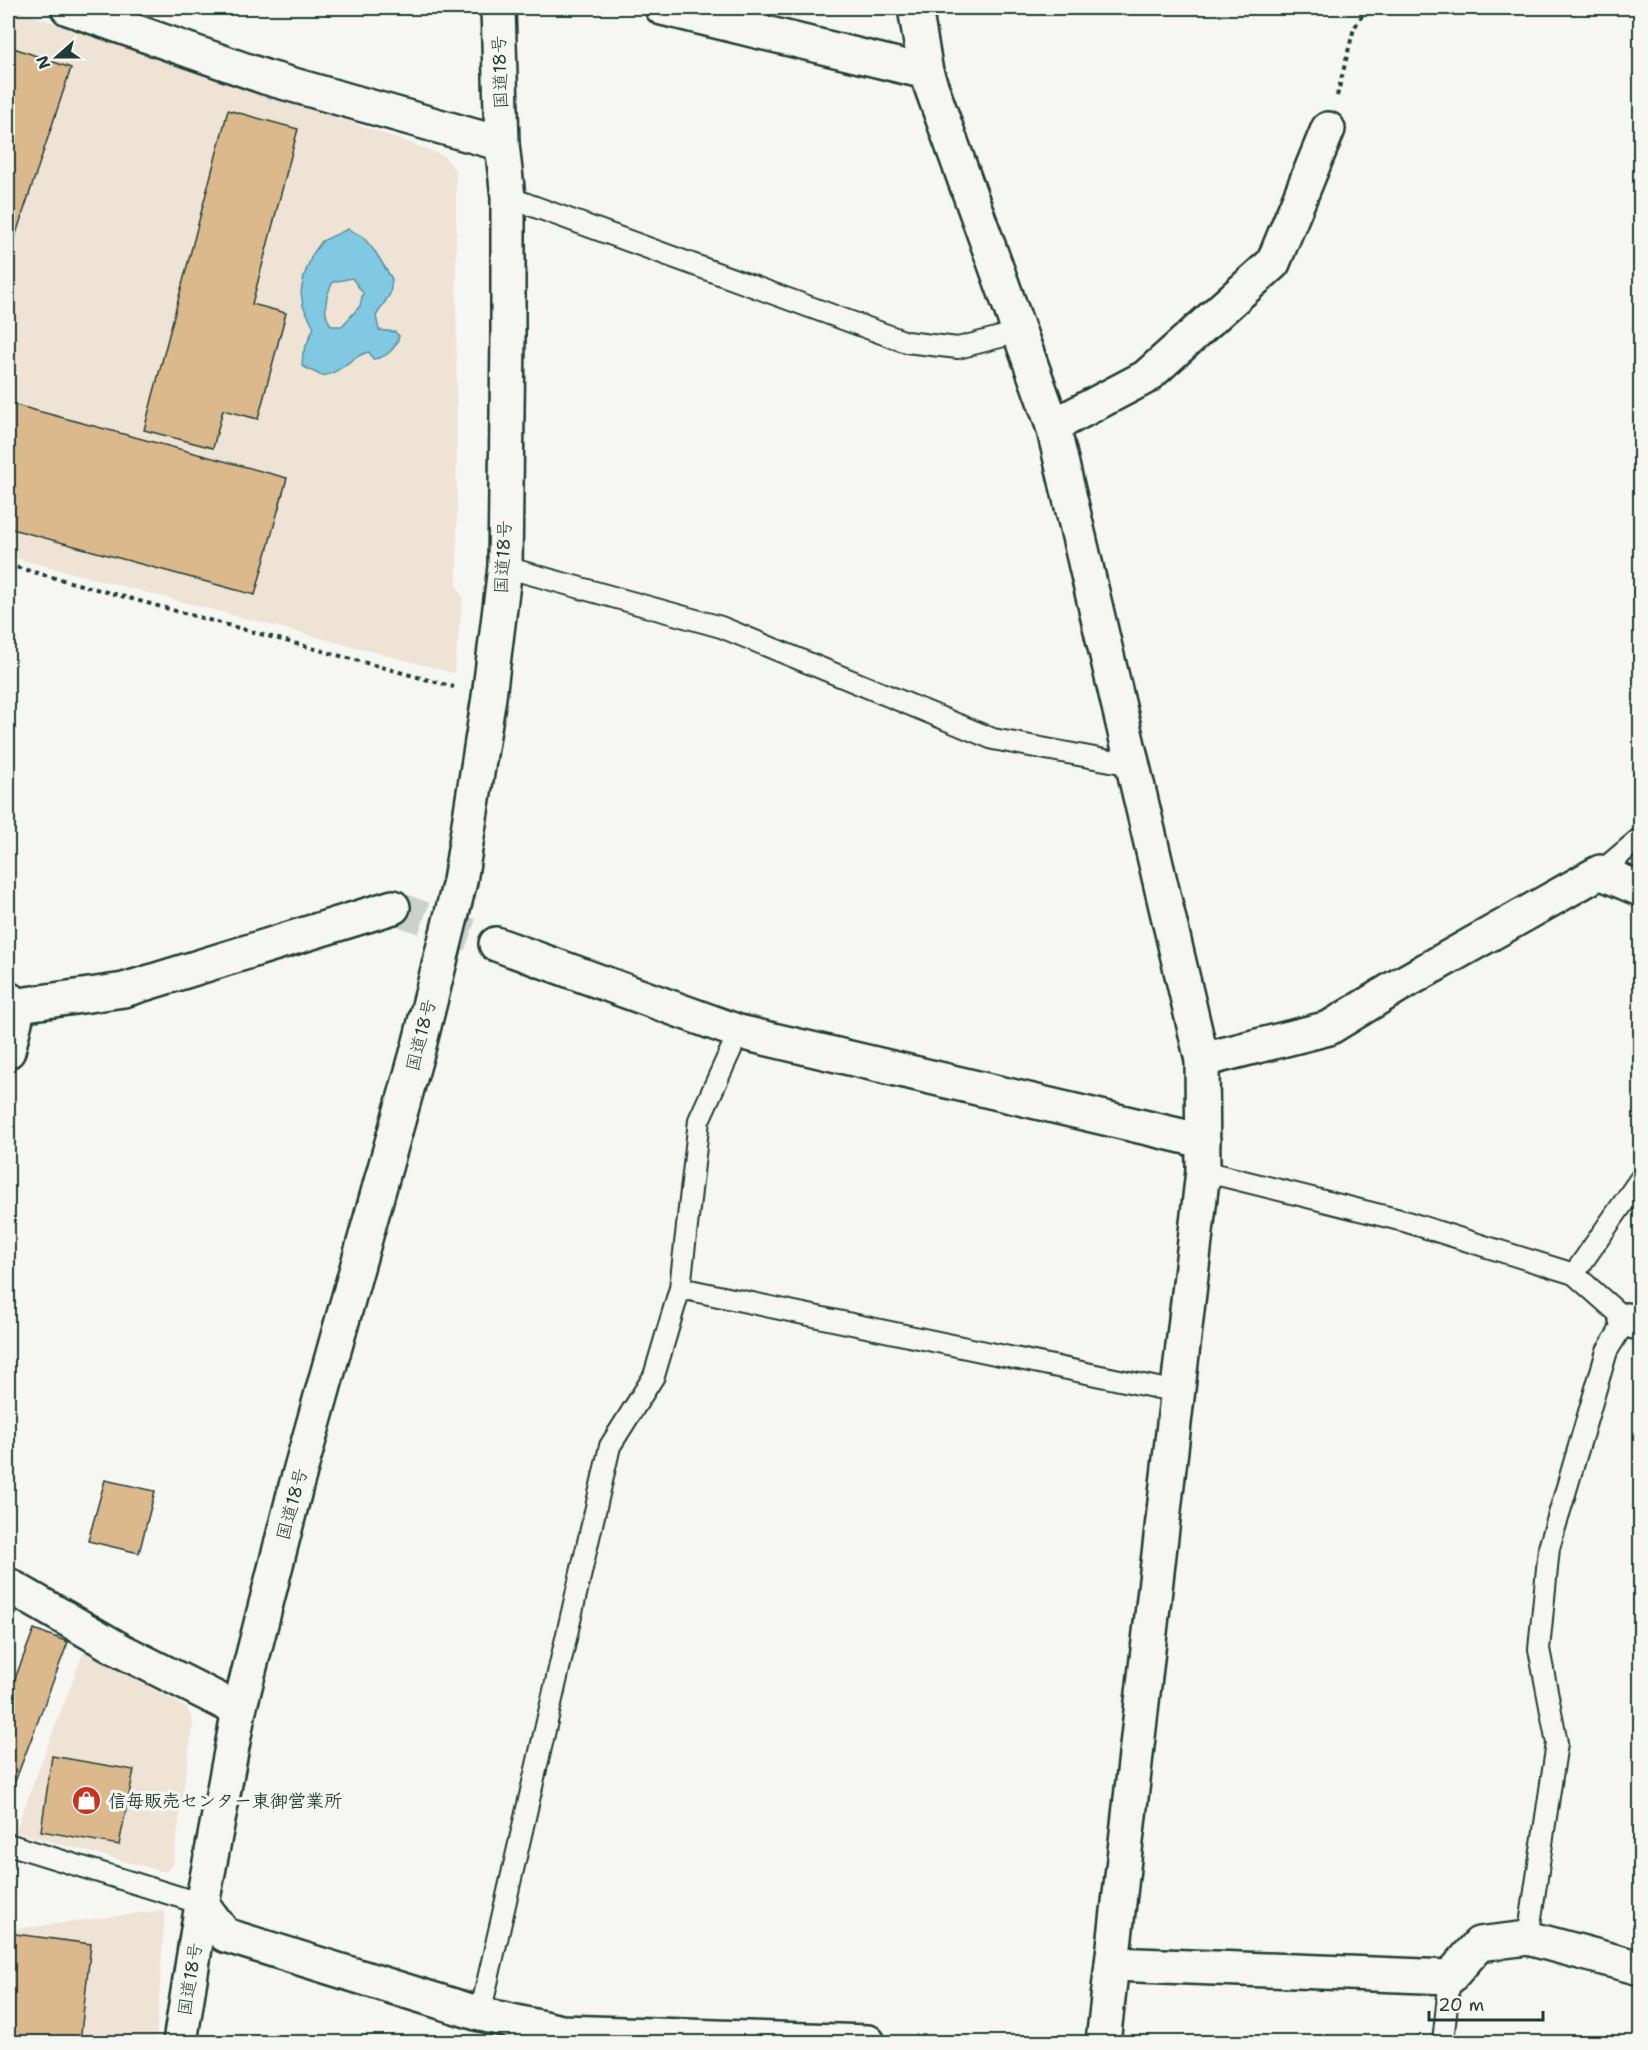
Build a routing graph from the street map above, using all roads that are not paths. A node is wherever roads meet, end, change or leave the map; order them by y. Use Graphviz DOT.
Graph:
graph roads {
  1 [pos="68,8"];
  2 [pos="498,8"];
  3 [pos="662,8"];
  4 [pos="915,8"];
  5 [pos="926,72"];
  6 [pos="1328,129"];
  7 [pos="502,144"];
  8 [pos="508,197"];
  9 [pos="1019,332"];
  10 [pos="1053,426"];
  11 [pos="505,567"];
  12 [pos="1132,765"];
  13 [pos="1641,838"];
  14 [pos="1600,872"];
  15 [pos="1641,889"];
  16 [pos="393,907"];
  17 [pos="496,944"];
  18 [pos="13,1002"];
  19 [pos="739,1032"];
  20 [pos="8,1051"];
  21 [pos="1202,1060"];
  22 [pos="1203,1156"];
  23 [pos="1641,1179"];
  24 [pos="1574,1274"];
  25 [pos="680,1288"];
  26 [pos="1633,1322"];
  27 [pos="1177,1392"];
  28 [pos="8,1585"];
  29 [pos="239,1710"];
  30 [pos="8,1844"];
  31 [pos="202,1904"];
  32 [pos="1528,1938"];
  33 [pos="1112,1964"];
  34 [pos="1641,1968"];
  35 [pos="1450,1977"];
  36 [pos="480,2014"];
  37 [pos="686,2039"];
  38 [pos="180,2043"];
  39 [pos="868,2043"];
  40 [pos="1103,2043"];
  41 [pos="1443,2043"];
  1 -- 7 [label="main road"];
  2 -- 7 [label="main road, 国道18号"];
  3 -- 5 [label="main road"];
  4 -- 5 [label="main road"];
  5 -- 9 [label="main road"];
  6 -- 10 [label="main road"];
  7 -- 8 [label="main road, 国道18号"];
  8 -- 9 [label="lane"];
  8 -- 11 [label="main road, 国道18号"];
  9 -- 10 [label="main road"];
  10 -- 12 [label="main road"];
  11 -- 12 [label="lane"];
  11 -- 29 [label="main road, 国道18号"];
  12 -- 21 [label="main road"];
  13 -- 14 [label="lane"];
  14 -- 15 [label="main road"];
  14 -- 21 [label="main road"];
  16 -- 18 [label="main road"];
  17 -- 19 [label="main road"];
  18 -- 20 [label="main road"];
  19 -- 22 [label="main road"];
  19 -- 25 [label="lane"];
  21 -- 22 [label="main road"];
  22 -- 24 [label="lane"];
  22 -- 27 [label="main road"];
  23 -- 24 [label="lane"];
  24 -- 26 [label="lane"];
  25 -- 27 [label="lane"];
  25 -- 36 [label="lane"];
  26 -- 32 [label="lane"];
  27 -- 33 [label="main road"];
  28 -- 29 [label="main road"];
  29 -- 31 [label="main road, 国道18号"];
  30 -- 31 [label="lane"];
  31 -- 36 [label="main road"];
  31 -- 38 [label="main road, 国道18号"];
  32 -- 34 [label="main road"];
  32 -- 35 [label="main road"];
  33 -- 35 [label="main road"];
  33 -- 40 [label="main road"];
  35 -- 41 [label="lane"];
  36 -- 37 [label="main road"];
  37 -- 39 [label="main road"];
}
